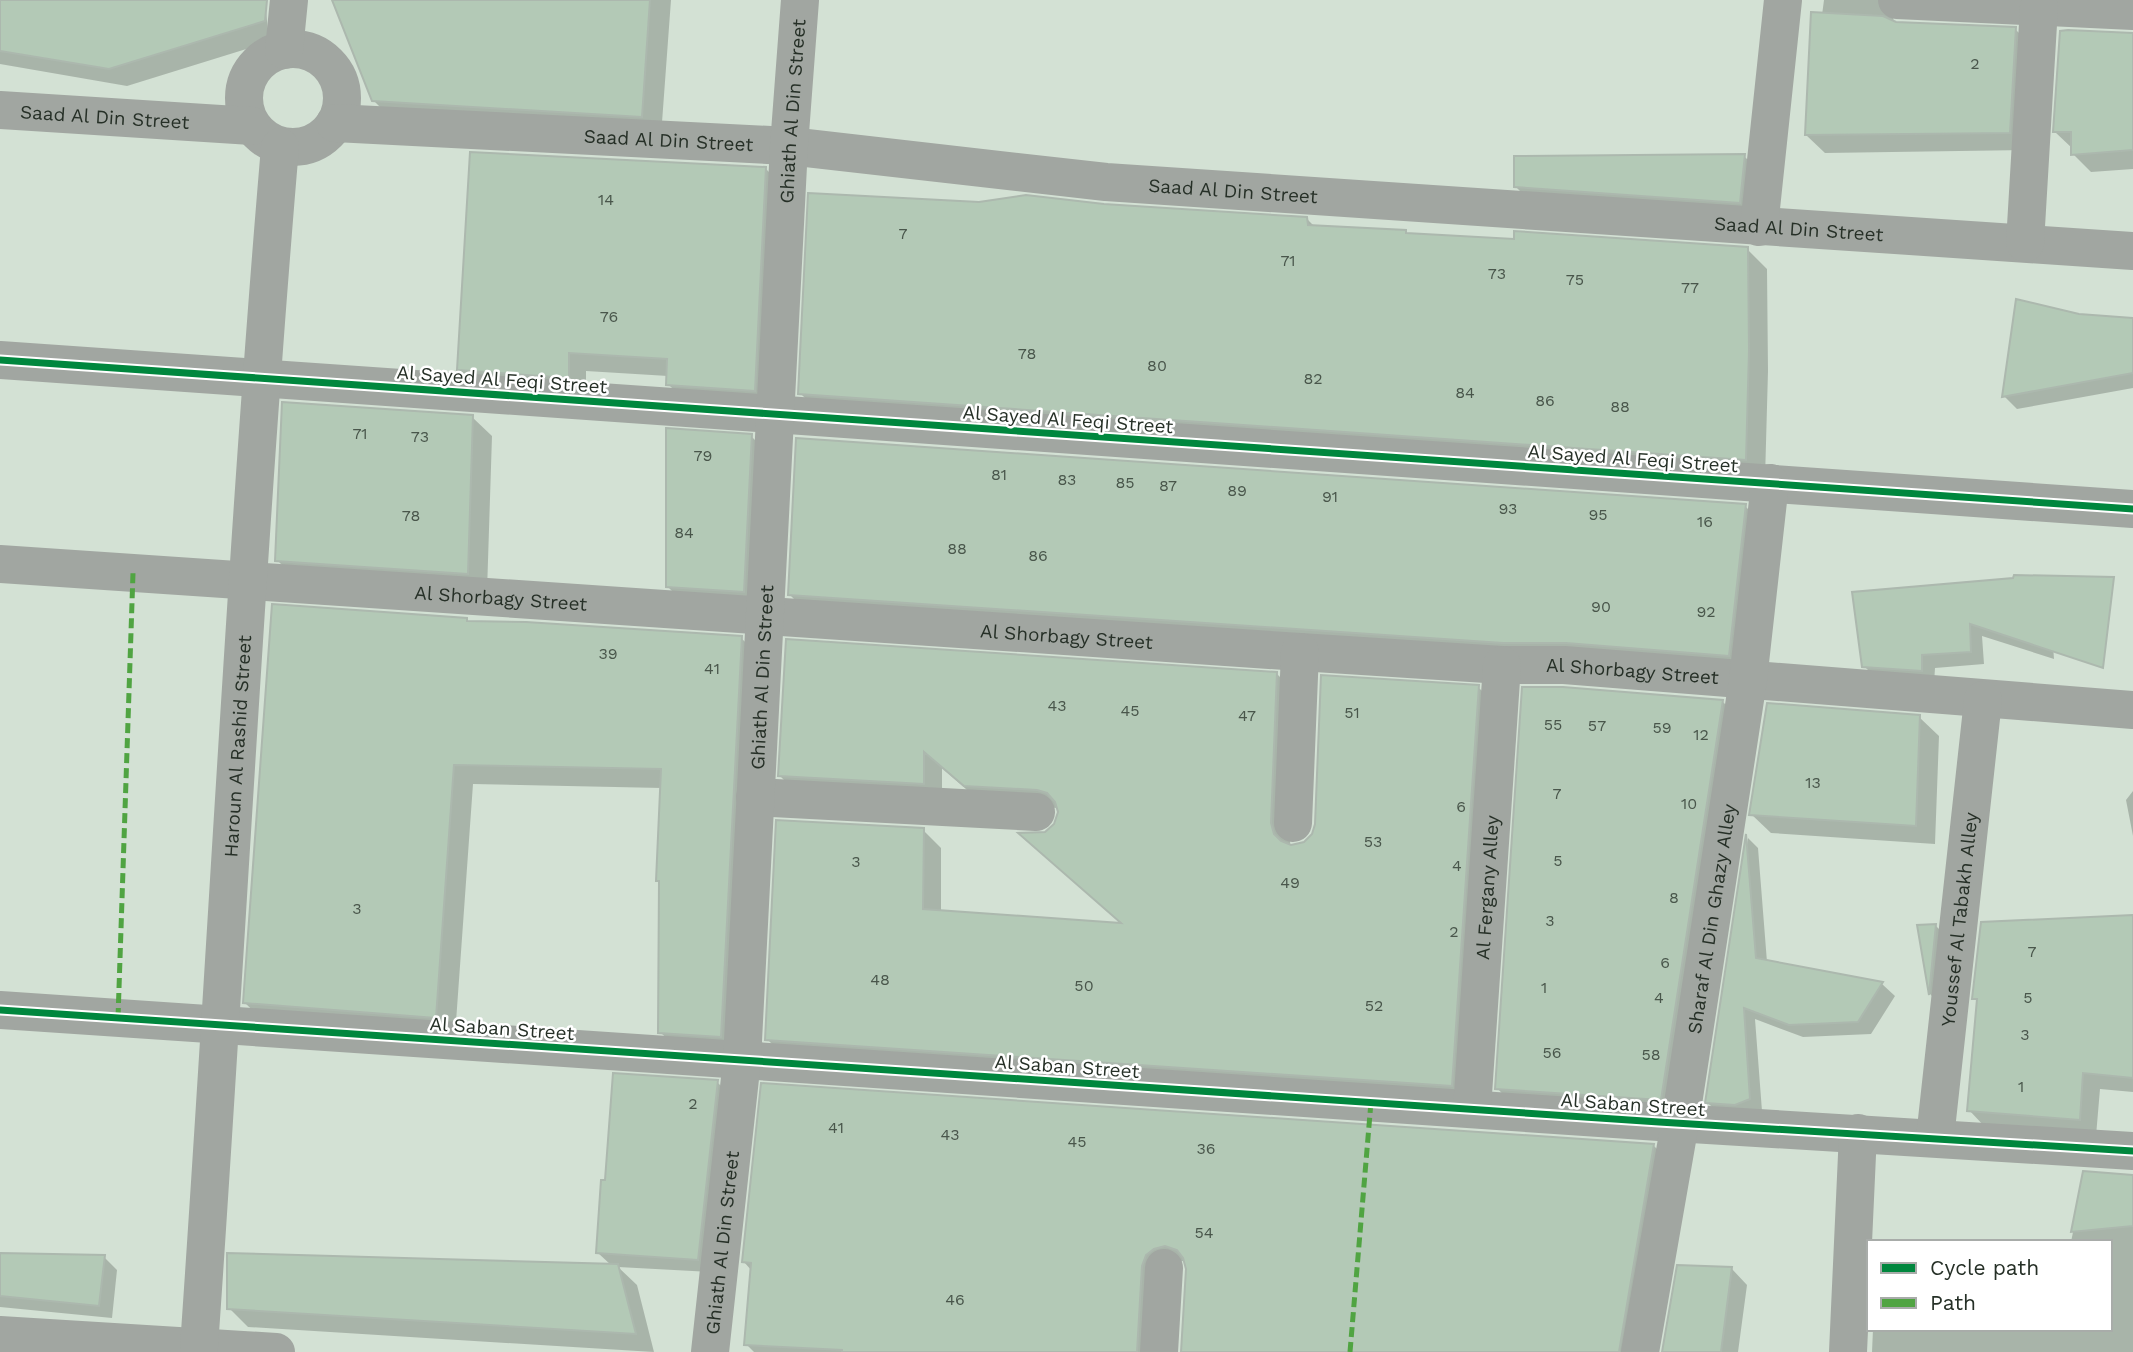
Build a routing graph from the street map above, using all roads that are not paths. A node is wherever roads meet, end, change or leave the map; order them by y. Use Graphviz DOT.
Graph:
graph roads {
  1 [pos="289,0"];
  2 [pos="800,0"];
  3 [pos="1783,0"];
  4 [pos="1897,0"];
  5 [pos="2039,7"];
  6 [pos="2133,11"];
  7 [pos="284,50"];
  8 [pos="0,110"];
  9 [pos="335,122"];
  10 [pos="266,136"];
  11 [pos="789,146"];
  12 [pos="1759,227"];
  13 [pos="2025,243"];
  14 [pos="2133,251"];
  15 [pos="0,360"];
  16 [pos="260,378"];
  17 [pos="776,414"];
  18 [pos="1770,483"];
  19 [pos="2133,509"];
  20 [pos="0,564"];
  21 [pos="248,582"];
  22 [pos="765,616"];
  23 [pos="1300,652"];
  24 [pos="1502,664"];
  25 [pos="1748,680"];
  26 [pos="1983,699"];
  27 [pos="2133,710"];
  28 [pos="755,797"];
  29 [pos="1036,812"];
  30 [pos="1293,823"];
  31 [pos="0,1010"];
  32 [pos="221,1025"];
  33 [pos="742,1060"];
  34 [pos="1472,1109"];
  35 [pos="1680,1123"];
  36 [pos="1858,1133"];
  37 [pos="1935,1138"];
  38 [pos="2133,1151"];
  39 [pos="1164,1268"];
  40 [pos="0,1335"];
  41 [pos="199,1347"];
  42 [pos="276,1352"];
  43 [pos="710,1352"];
  44 [pos="1159,1352"];
  45 [pos="1640,1352"];
  46 [pos="1848,1352"];
  1 -- 7 [label="street"];
  2 -- 11 [label="street, Ghiath Al Din Street"];
  3 -- 12 [label="street"];
  4 -- 5 [label="street"];
  5 -- 6 [label="street"];
  5 -- 13 [label="street"];
  7 -- 9 [label="street"];
  7 -- 10 [label="street"];
  8 -- 10 [label="street, Saad Al Din Street"];
  9 -- 10 [label="street"];
  9 -- 11 [label="street, Saad Al Din Street"];
  10 -- 16 [label="street, Haroun Al Rashid Street"];
  11 -- 12 [label="street, Saad Al Din Street"];
  11 -- 17 [label="street, Ghiath Al Din Street"];
  12 -- 13 [label="street, Saad Al Din Street"];
  13 -- 14 [label="street, Saad Al Din Street"];
  15 -- 16 [label="street, Al Sayed Al Feqi Street"];
  16 -- 17 [label="street, Al Sayed Al Feqi Street"];
  16 -- 21 [label="street, Haroun Al Rashid Street"];
  17 -- 18 [label="street, Al Sayed Al Feqi Street"];
  17 -- 22 [label="street, Ghiath Al Din Street"];
  18 -- 19 [label="street, Al Sayed Al Feqi Street"];
  18 -- 25 [label="street, Sharaf Al Din Ghazy Alley"];
  20 -- 21 [label="street, Al Shorbagy Street"];
  21 -- 22 [label="street, Al Shorbagy Street"];
  21 -- 32 [label="street, Haroun Al Rashid Street"];
  22 -- 23 [label="street, Al Shorbagy Street"];
  22 -- 28 [label="street, Ghiath Al Din Street"];
  23 -- 24 [label="street, Al Shorbagy Street"];
  23 -- 30 [label="street"];
  24 -- 25 [label="street, Al Shorbagy Street"];
  24 -- 34 [label="street, Al Fergany Alley"];
  25 -- 26 [label="street, Al Shorbagy Street"];
  25 -- 35 [label="street, Sharaf Al Din Ghazy Alley"];
  26 -- 27 [label="street, Al Shorbagy Street"];
  26 -- 37 [label="street, Youssef Al Tabakh Alley"];
  28 -- 29 [label="street"];
  28 -- 33 [label="street, Ghiath Al Din Street"];
  31 -- 32 [label="street, Al Saban Street"];
  32 -- 33 [label="street, Al Saban Street"];
  32 -- 41 [label="street, Haroun Al Rashid Street"];
  33 -- 34 [label="street, Al Saban Street"];
  33 -- 43 [label="street, Ghiath Al Din Street"];
  34 -- 35 [label="street, Al Saban Street"];
  35 -- 36 [label="street, Al Saban Street"];
  35 -- 45 [label="street, Sharaf Al Din Ghazy Alley"];
  36 -- 37 [label="street, Al Saban Street"];
  36 -- 46 [label="street"];
  37 -- 38 [label="street, Al Saban Street"];
  39 -- 44 [label="street"];
  40 -- 41 [label="street"];
  41 -- 42 [label="street"];
}
